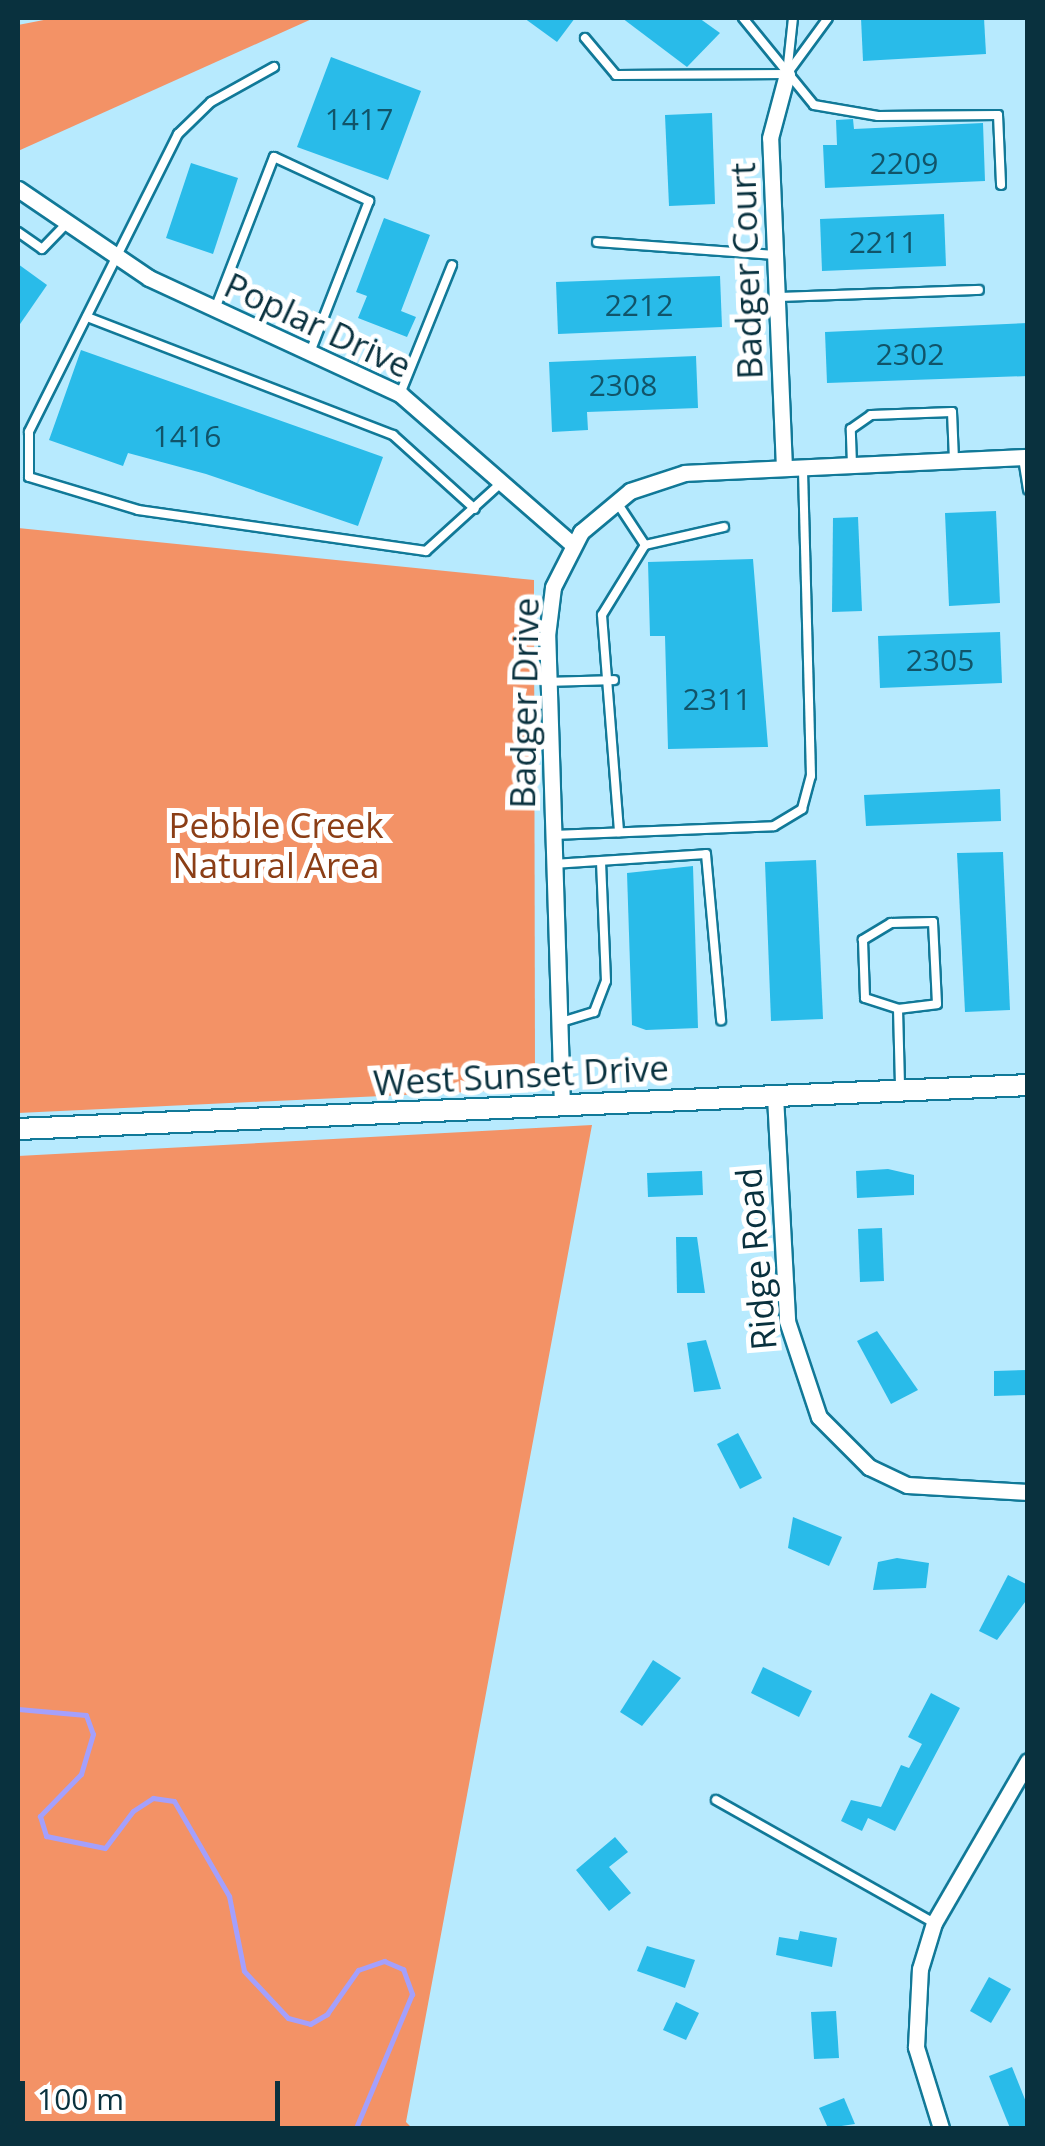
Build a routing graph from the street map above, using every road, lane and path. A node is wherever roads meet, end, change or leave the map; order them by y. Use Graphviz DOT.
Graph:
graph roads {
  1 [pos="743,18"];
  2 [pos="792,18"];
  3 [pos="828,18"];
  4 [pos="585,38"];
  5 [pos="274,67"];
  6 [pos="788,74"];
  7 [pos="1002,185"];
  8 [pos="18,190"];
  9 [pos="64,226"];
  10 [pos="18,232"];
  11 [pos="597,242"];
  12 [pos="775,255"];
  13 [pos="117,260"];
  14 [pos="452,266"];
  15 [pos="979,290"];
  16 [pos="776,297"];
  17 [pos="215,310"];
  18 [pos="87,317"];
  19 [pos="310,352"];
  20 [pos="400,394"];
  21 [pos="1026,458"];
  22 [pos="954,460"];
  23 [pos="852,465"];
  24 [pos="803,467"];
  25 [pos="784,468"];
  26 [pos="504,480"];
  27 [pos="1028,490"];
  28 [pos="616,501"];
  29 [pos="475,509"];
  30 [pos="724,527"];
  31 [pos="573,544"];
  32 [pos="646,545"];
  33 [pos="614,680"];
  34 [pos="548,682"];
  35 [pos="619,832"];
  36 [pos="553,835"];
  37 [pos="602,862"];
  38 [pos="553,864"];
  39 [pos="898,1009"];
  40 [pos="721,1020"];
  41 [pos="558,1023"];
  42 [pos="1028,1085"];
  43 [pos="900,1091"];
  44 [pos="775,1096"];
  45 [pos="562,1106"];
  46 [pos="18,1129"];
  47 [pos="1028,1492"];
  48 [pos="1028,1761"];
  49 [pos="716,1800"];
  50 [pos="934,1924"];
  51 [pos="941,2128"];
  1 -- 6 [label="lane"];
  2 -- 6 [label="lane"];
  3 -- 6 [label="lane"];
  4 -- 6 [label="lane"];
  5 -- 13 [label="lane"];
  6 -- 7 [label="lane"];
  6 -- 12 [label="street, Badger Court"];
  8 -- 9 [label="street, Poplar Drive"];
  9 -- 10 [label="lane"];
  9 -- 13 [label="street, Poplar Drive"];
  11 -- 12 [label="lane"];
  12 -- 16 [label="street, Badger Court"];
  13 -- 17 [label="street, Poplar Drive"];
  13 -- 18 [label="lane"];
  14 -- 20 [label="lane"];
  15 -- 16 [label="lane"];
  16 -- 25 [label="street, Badger Court"];
  17 -- 19 [label="street, Poplar Drive"];
  17 -- 19 [label="lane"];
  18 -- 29 [label="lane"];
  18 -- 29 [label="lane"];
  19 -- 20 [label="street, Poplar Drive"];
  20 -- 26 [label="street, Poplar Drive"];
  21 -- 22 [label="street, Badger Drive"];
  21 -- 27 [label="lane"];
  22 -- 23 [label="street, Badger Drive"];
  22 -- 23 [label="lane"];
  23 -- 24 [label="street, Badger Drive"];
  24 -- 25 [label="street, Badger Drive"];
  24 -- 35 [label="lane"];
  25 -- 28 [label="street, Badger Drive"];
  26 -- 29 [label="lane"];
  26 -- 31 [label="street, Poplar Drive"];
  28 -- 31 [label="street, Badger Drive"];
  28 -- 32 [label="lane"];
  30 -- 32 [label="lane"];
  31 -- 34 [label="street, Badger Drive"];
  32 -- 33 [label="lane"];
  33 -- 34 [label="lane"];
  33 -- 35 [label="lane"];
  34 -- 36 [label="street, Badger Drive"];
  35 -- 36 [label="lane"];
  36 -- 38 [label="street, Badger Drive"];
  37 -- 38 [label="lane"];
  37 -- 40 [label="lane"];
  37 -- 41 [label="lane"];
  38 -- 41 [label="street, Badger Drive"];
  39 -- 39 [label="lane"];
  39 -- 43 [label="lane"];
  41 -- 45 [label="street, Badger Drive"];
  42 -- 43 [label="main road, West Sunset Drive"];
  43 -- 44 [label="main road, West Sunset Drive"];
  44 -- 45 [label="main road, West Sunset Drive"];
  44 -- 47 [label="street, Ridge Road"];
  45 -- 46 [label="main road, West Sunset Drive"];
  48 -- 50 [label="street"];
  49 -- 50 [label="lane"];
  50 -- 51 [label="street"];
}
